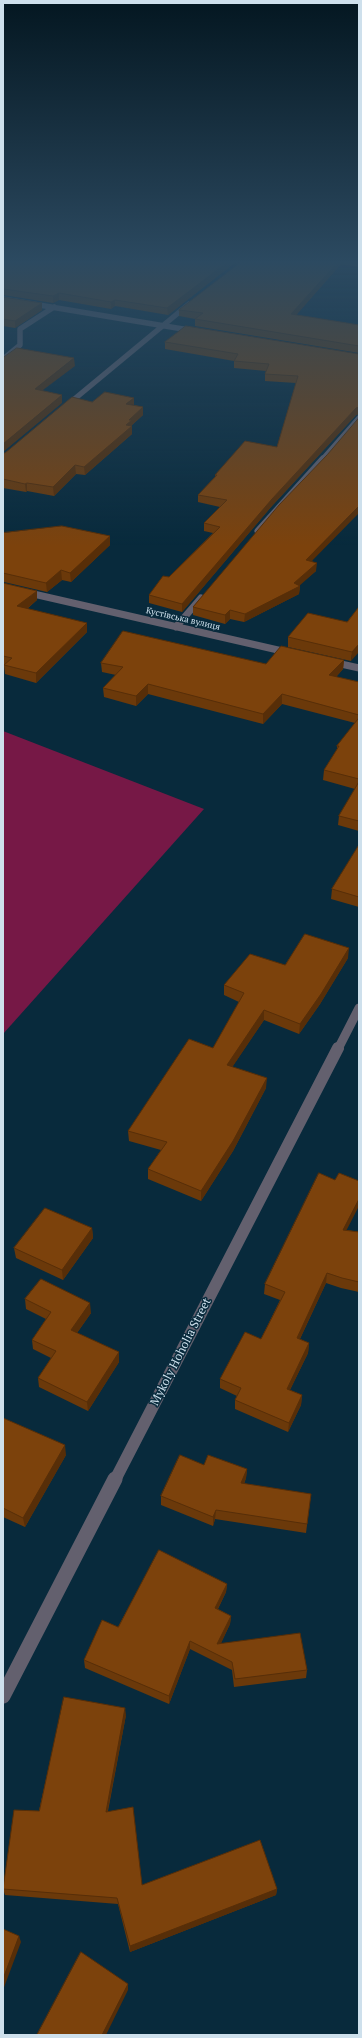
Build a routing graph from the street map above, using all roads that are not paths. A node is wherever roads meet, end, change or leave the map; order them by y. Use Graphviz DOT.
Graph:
graph roads {
  1 [pos="124,356"];
  2 [pos="58,412"];
  3 [pos="359,418"];
  4 [pos="255,534"];
  5 [pos="3,587"];
  6 [pos="206,593"];
  7 [pos="176,627"];
  8 [pos="298,654"];
  9 [pos="321,660"];
  10 [pos="359,668"];
  11 [pos="359,1008"];
  12 [pos="3,1696"];
  1 -- 2 [label="street"];
  3 -- 4 [label="street"];
  5 -- 7 [label="street, Кустівська вулиця"];
  6 -- 7 [label="street"];
  7 -- 8 [label="street, Кустівська вулиця"];
  9 -- 10 [label="street"];
  11 -- 12 [label="street, Mykoly Hoholia Street"];
}
